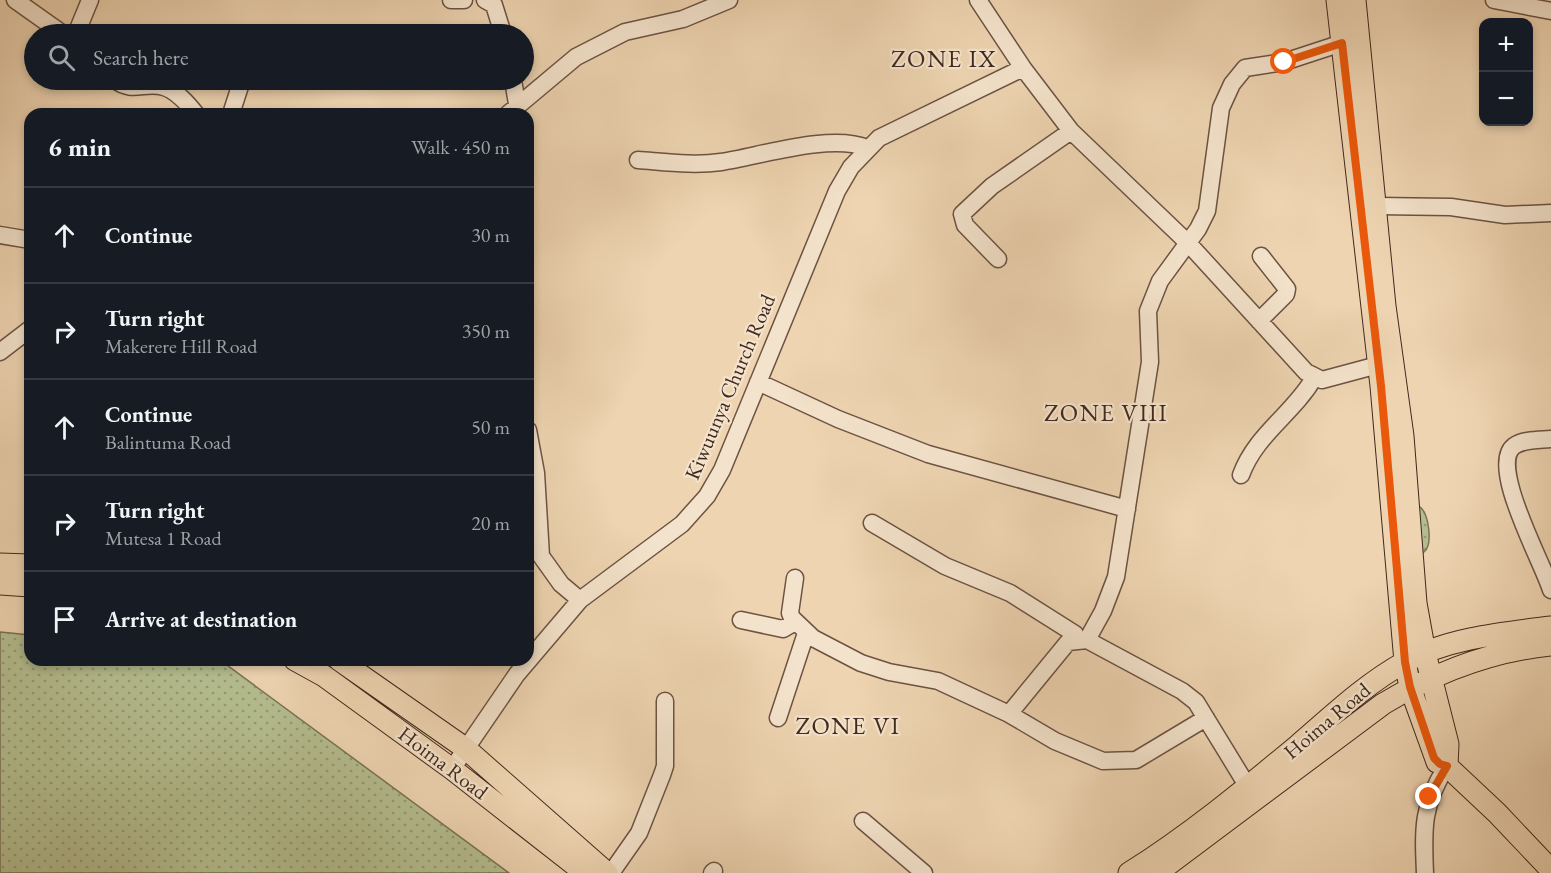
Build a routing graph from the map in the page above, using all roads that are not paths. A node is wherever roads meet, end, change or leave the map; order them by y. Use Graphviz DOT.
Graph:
graph roads {
  1 [pos="15,0"];
  2 [pos="90,0"];
  3 [pos="451,0"];
  4 [pos="464,0"];
  5 [pos="484,0"];
  6 [pos="729,0"];
  7 [pos="978,0"];
  8 [pos="1337,0"];
  9 [pos="1355,0"];
  10 [pos="1494,0"];
  11 [pos="1551,11"];
  12 [pos="49,24"];
  13 [pos="80,24"];
  14 [pos="500,24"];
  15 [pos="1342,43"];
  16 [pos="1023,68"];
  17 [pos="169,90"];
  18 [pos="239,90"];
  19 [pos="513,90"];
  20 [pos="191,108"];
  21 [pos="233,108"];
  22 [pos="512,108"];
  23 [pos="513,108"];
  24 [pos="1071,131"];
  25 [pos="867,148"];
  26 [pos="638,160"];
  27 [pos="1377,206"];
  28 [pos="1551,213"];
  29 [pos="0,235"];
  30 [pos="24,239"];
  31 [pos="1188,243"];
  32 [pos="1261,256"];
  33 [pos="998,259"];
  34 [pos="1259,321"];
  35 [pos="24,334"];
  36 [pos="0,352"];
  37 [pos="1378,365"];
  38 [pos="1314,378"];
  39 [pos="758,382"];
  40 [pos="1551,439"];
  41 [pos="534,462"];
  42 [pos="1241,475"];
  43 [pos="1127,509"];
  44 [pos="872,523"];
  45 [pos="0,564"];
  46 [pos="24,565"];
  47 [pos="795,578"];
  48 [pos="0,584"];
  49 [pos="24,586"];
  50 [pos="1551,590"];
  51 [pos="579,600"];
  52 [pos="741,620"];
  53 [pos="801,627"];
  54 [pos="1551,627"];
  55 [pos="1082,640"];
  56 [pos="1551,645"];
  57 [pos="1425,653"];
  58 [pos="534,654"];
  59 [pos="1405,662"];
  60 [pos="306,666"];
  61 [pos="348,666"];
  62 [pos="524,666"];
  63 [pos="1430,677"];
  64 [pos="1410,687"];
  65 [pos="665,701"];
  66 [pos="1009,714"];
  67 [pos="778,718"];
  68 [pos="1206,718"];
  69 [pos="465,748"];
  70 [pos="1447,766"];
  71 [pos="452,769"];
  72 [pos="1248,787"];
  73 [pos="863,821"];
  74 [pos="1551,870"];
  75 [pos="585,873"];
  76 [pos="607,873"];
  77 [pos="611,873"];
  78 [pos="924,873"];
  79 [pos="1129,873"];
  80 [pos="1157,873"];
  81 [pos="1425,873"];
  1 -- 12 [label="street"];
  2 -- 13 [label="street"];
  3 -- 4 [label="street"];
  5 -- 14 [label="street"];
  6 -- 23 [label="street"];
  7 -- 16 [label="street"];
  8 -- 15 [label="main road"];
  9 -- 27 [label="main road"];
  10 -- 11 [label="street"];
  15 -- 31 [label="street"];
  15 -- 37 [label="main road"];
  16 -- 24 [label="street"];
  16 -- 25 [label="street, Kiwuunya Church Road"];
  17 -- 20 [label="street"];
  18 -- 21 [label="street"];
  19 -- 22 [label="street"];
  24 -- 31 [label="street"];
  24 -- 33 [label="street"];
  25 -- 26 [label="street"];
  25 -- 39 [label="street, Kiwuunya Church Road"];
  27 -- 28 [label="street"];
  27 -- 57 [label="main road"];
  29 -- 30 [label="street"];
  31 -- 34 [label="street"];
  31 -- 43 [label="street"];
  32 -- 34 [label="street"];
  34 -- 38 [label="street"];
  35 -- 36 [label="street"];
  37 -- 38 [label="street"];
  37 -- 59 [label="main road"];
  38 -- 42 [label="street"];
  39 -- 43 [label="street"];
  39 -- 51 [label="street, Kiwuunya Church Road"];
  40 -- 50 [label="street"];
  41 -- 51 [label="street"];
  43 -- 55 [label="street"];
  44 -- 55 [label="street"];
  45 -- 46 [label="main road"];
  47 -- 53 [label="street"];
  48 -- 49 [label="main road"];
  51 -- 58 [label="street, Kiwuunya Church Road"];
  52 -- 53 [label="street"];
  53 -- 66 [label="street"];
  53 -- 67 [label="street"];
  54 -- 57 [label="main road, Hoima Road"];
  55 -- 66 [label="street"];
  55 -- 68 [label="street"];
  56 -- 63 [label="main road, Hoima Road"];
  57 -- 59 [label="main road, Hoima Road"];
  57 -- 63 [label="main road"];
  59 -- 64 [label="main road"];
  59 -- 72 [label="main road, Hoima Road"];
  60 -- 71 [label="main road, Hoima Road"];
  61 -- 69 [label="main road, Hoima Road"];
  62 -- 69 [label="street, Kiwuunya Church Road"];
  63 -- 64 [label="main road, Hoima Road"];
  63 -- 70 [label="main road"];
  64 -- 70 [label="main road"];
  64 -- 80 [label="main road, Hoima Road"];
  65 -- 77 [label="street"];
  66 -- 68 [label="street"];
  68 -- 72 [label="street"];
  69 -- 71 [label="street, Kiwuunya Church Road"];
  69 -- 76 [label="main road, Hoima Road"];
  70 -- 74 [label="main road"];
  70 -- 81 [label="street"];
  71 -- 75 [label="main road, Hoima Road"];
  72 -- 79 [label="main road, Hoima Road"];
  73 -- 78 [label="street"];
}
